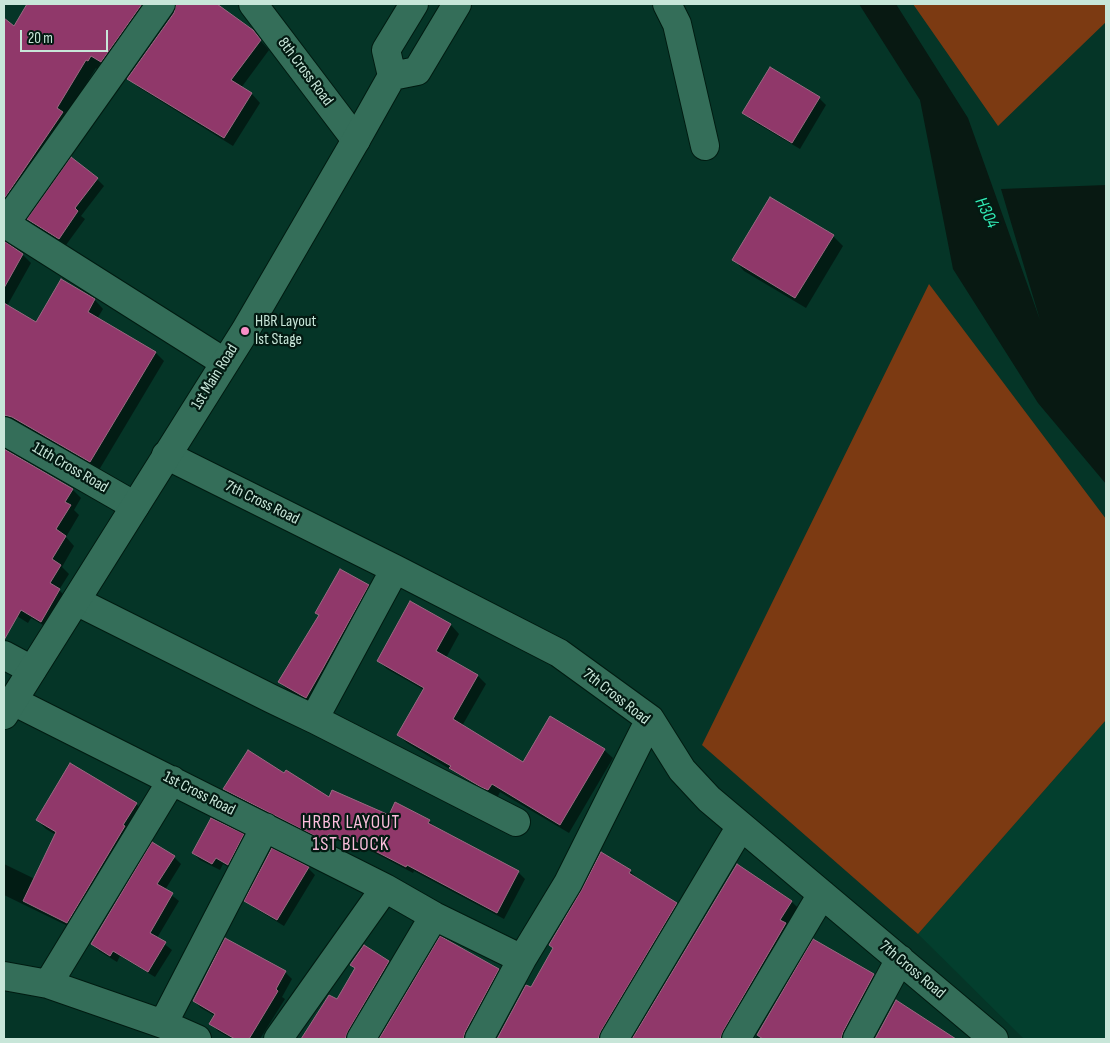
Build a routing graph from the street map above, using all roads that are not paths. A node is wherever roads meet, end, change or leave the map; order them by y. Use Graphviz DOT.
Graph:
graph roads {
  1 [pos="161,4"];
  2 [pos="253,4"];
  3 [pos="414,4"];
  4 [pos="457,4"];
  5 [pos="667,4"];
  6 [pos="392,76"];
  7 [pos="356,140"];
  8 [pos="705,146"];
  9 [pos="5,224"];
  10 [pos="224,362"];
  11 [pos="4,431"];
  12 [pos="166,455"];
  13 [pos="135,506"];
  14 [pos="395,569"];
  15 [pos="76,600"];
  16 [pos="4,655"];
  17 [pos="32,670"];
  18 [pos="8,708"];
  19 [pos="314,719"];
  20 [pos="650,719"];
  21 [pos="172,780"];
  22 [pos="516,822"];
  23 [pos="741,826"];
  24 [pos="265,827"];
  25 [pos="385,888"];
  26 [pos="822,894"];
  27 [pos="434,916"];
  28 [pos="522,959"];
  29 [pos="900,959"];
  30 [pos="4,976"];
  31 [pos="48,984"];
  32 [pos="163,1024"];
  33 [pos="197,1039"];
  34 [pos="278,1039"];
  35 [pos="361,1039"];
  36 [pos="479,1039"];
  37 [pos="614,1039"];
  38 [pos="736,1039"];
  39 [pos="856,1039"];
  40 [pos="992,1039"];
  1 -- 9 [label="street"];
  2 -- 7 [label="street, 8th Cross Road"];
  3 -- 6 [label="street"];
  4 -- 6 [label="street"];
  5 -- 8 [label="street"];
  6 -- 7 [label="street, 1st Main Road"];
  7 -- 10 [label="street, 1st Main Road"];
  9 -- 10 [label="street"];
  10 -- 12 [label="street, 1st Main Road"];
  11 -- 13 [label="street, 11th Cross Road"];
  12 -- 13 [label="street, 1st Main Road"];
  12 -- 14 [label="street, 7th Cross Road"];
  13 -- 15 [label="street, 1st Main Road"];
  14 -- 19 [label="street"];
  14 -- 20 [label="street, 7th Cross Road"];
  15 -- 17 [label="street, 1st Main Road"];
  15 -- 19 [label="street"];
  16 -- 17 [label="street"];
  17 -- 18 [label="street, 1st Main Road"];
  18 -- 21 [label="street, 1st Cross Road"];
  19 -- 22 [label="street"];
  20 -- 23 [label="street, 7th Cross Road"];
  20 -- 28 [label="street"];
  21 -- 24 [label="street, 1st Cross Road"];
  21 -- 31 [label="street"];
  23 -- 26 [label="street, 7th Cross Road"];
  23 -- 37 [label="street"];
  24 -- 25 [label="street, 1st Cross Road"];
  24 -- 32 [label="street"];
  25 -- 27 [label="street, 1st Cross Road"];
  25 -- 34 [label="street"];
  26 -- 29 [label="street, 7th Cross Road"];
  26 -- 38 [label="street"];
  27 -- 28 [label="street, 1st Cross Road"];
  27 -- 35 [label="street"];
  28 -- 36 [label="street"];
  29 -- 39 [label="street"];
  29 -- 40 [label="street, 7th Cross Road"];
  30 -- 31 [label="street"];
  31 -- 32 [label="street"];
  32 -- 33 [label="street"];
}
